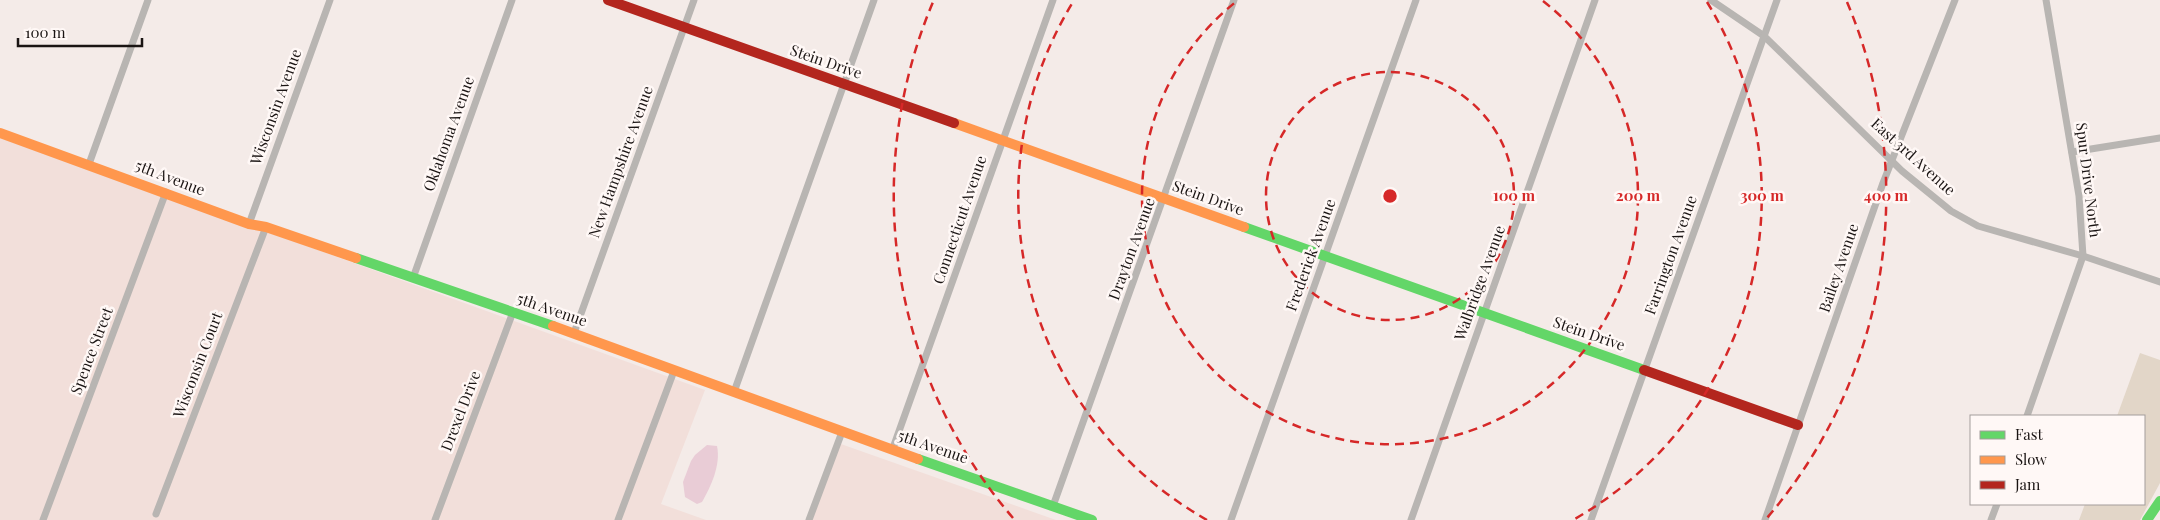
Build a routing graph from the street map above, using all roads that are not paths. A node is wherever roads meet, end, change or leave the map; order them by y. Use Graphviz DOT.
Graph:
graph roads {
  1 [pos="148,0"];
  2 [pos="330,0"];
  3 [pos="512,0"];
  4 [pos="608,0"];
  5 [pos="694,0"];
  6 [pos="874,0"];
  7 [pos="1053,0"];
  8 [pos="1234,0"];
  9 [pos="1416,0"];
  10 [pos="1596,0"];
  11 [pos="1711,0"];
  12 [pos="1777,0"];
  13 [pos="1955,0"];
  14 [pos="2046,0"];
  15 [pos="684,27"];
  16 [pos="1764,36"];
  17 [pos="844,84"];
  18 [pos="0,133"];
  19 [pos="2160,138"];
  20 [pos="1002,141"];
  21 [pos="2072,152"];
  22 [pos="1892,160"];
  23 [pos="90,164"];
  24 [pos="166,192"];
  25 [pos="1164,199"];
  26 [pos="249,224"];
  27 [pos="266,227"];
  28 [pos="1325,256"];
  29 [pos="2083,256"];
  30 [pos="412,278"];
  31 [pos="2160,282"];
  32 [pos="513,312"];
  33 [pos="1483,313"];
  34 [pos="574,333"];
  35 [pos="1645,370"];
  36 [pos="674,371"];
  37 [pos="734,392"];
  38 [pos="2027,415"];
  39 [pos="1798,425"];
  40 [pos="842,432"];
  41 [pos="893,448"];
  42 [pos="2160,501"];
  43 [pos="1997,505"];
  44 [pos="1054,506"];
  45 [pos="2160,510"];
  46 [pos="156,514"];
  47 [pos="43,520"];
  48 [pos="435,520"];
  49 [pos="618,520"];
  50 [pos="809,520"];
  51 [pos="1092,520"];
  52 [pos="1230,520"];
  53 [pos="1411,520"];
  54 [pos="1591,520"];
  55 [pos="1765,520"];
  56 [pos="1991,520"];
  57 [pos="2147,520"];
  58 [pos="2155,520"];
  1 -- 23 [label="street"];
  2 -- 26 [label="street, Wisconsin Avenue"];
  3 -- 30 [label="street, Oklahoma Avenue"];
  4 -- 15 [label="main road, Stein Drive"];
  5 -- 15 [label="street, New Hampshire Avenue"];
  6 -- 17 [label="street"];
  7 -- 20 [label="street, Connecticut Avenue"];
  8 -- 25 [label="street, Drayton Avenue"];
  9 -- 28 [label="street, Frederick Avenue"];
  10 -- 33 [label="street, Walbridge Avenue"];
  11 -- 16 [label="street, East 3rd Avenue"];
  12 -- 16 [label="street, Farrington Avenue"];
  13 -- 22 [label="street, Bailey Avenue"];
  14 -- 21 [label="street, Spur Drive North"];
  15 -- 17 [label="main road, Stein Drive"];
  15 -- 34 [label="street, New Hampshire Avenue"];
  16 -- 22 [label="street, East 3rd Avenue"];
  16 -- 35 [label="street, Farrington Avenue"];
  17 -- 20 [label="main road, Stein Drive"];
  17 -- 37 [label="street"];
  18 -- 23 [label="main road, 5th Avenue"];
  19 -- 21 [label="street"];
  20 -- 25 [label="main road, Stein Drive"];
  20 -- 41 [label="street, Connecticut Avenue"];
  21 -- 29 [label="street, Spur Drive North"];
  22 -- 29 [label="street, East 3rd Avenue"];
  22 -- 39 [label="street, Bailey Avenue"];
  23 -- 24 [label="main road, 5th Avenue"];
  24 -- 26 [label="main road, 5th Avenue"];
  24 -- 47 [label="street, Spence Street"];
  25 -- 28 [label="main road, Stein Drive"];
  25 -- 44 [label="street, Drayton Avenue"];
  26 -- 27 [label="main road, 5th Avenue"];
  27 -- 30 [label="main road, 5th Avenue"];
  27 -- 46 [label="street, Wisconsin Court"];
  28 -- 33 [label="main road, Stein Drive"];
  28 -- 52 [label="street, Frederick Avenue"];
  29 -- 31 [label="street, East 3rd Avenue"];
  29 -- 38 [label="street, Spur Drive North"];
  30 -- 32 [label="main road, 5th Avenue"];
  32 -- 34 [label="main road, 5th Avenue"];
  32 -- 48 [label="street, Drexel Drive"];
  33 -- 35 [label="main road, Stein Drive"];
  33 -- 53 [label="street, Walbridge Avenue"];
  34 -- 36 [label="main road, 5th Avenue"];
  35 -- 39 [label="main road, Stein Drive"];
  35 -- 54 [label="street, Farrington Avenue"];
  36 -- 37 [label="main road, 5th Avenue"];
  36 -- 49 [label="street"];
  37 -- 40 [label="main road, 5th Avenue"];
  39 -- 55 [label="street, Bailey Avenue"];
  40 -- 41 [label="main road, 5th Avenue"];
  40 -- 50 [label="street"];
  41 -- 44 [label="main road, 5th Avenue"];
  42 -- 57 [label="main road"];
  43 -- 56 [label="street"];
  44 -- 51 [label="main road, 5th Avenue"];
  45 -- 58 [label="main road"];
}
